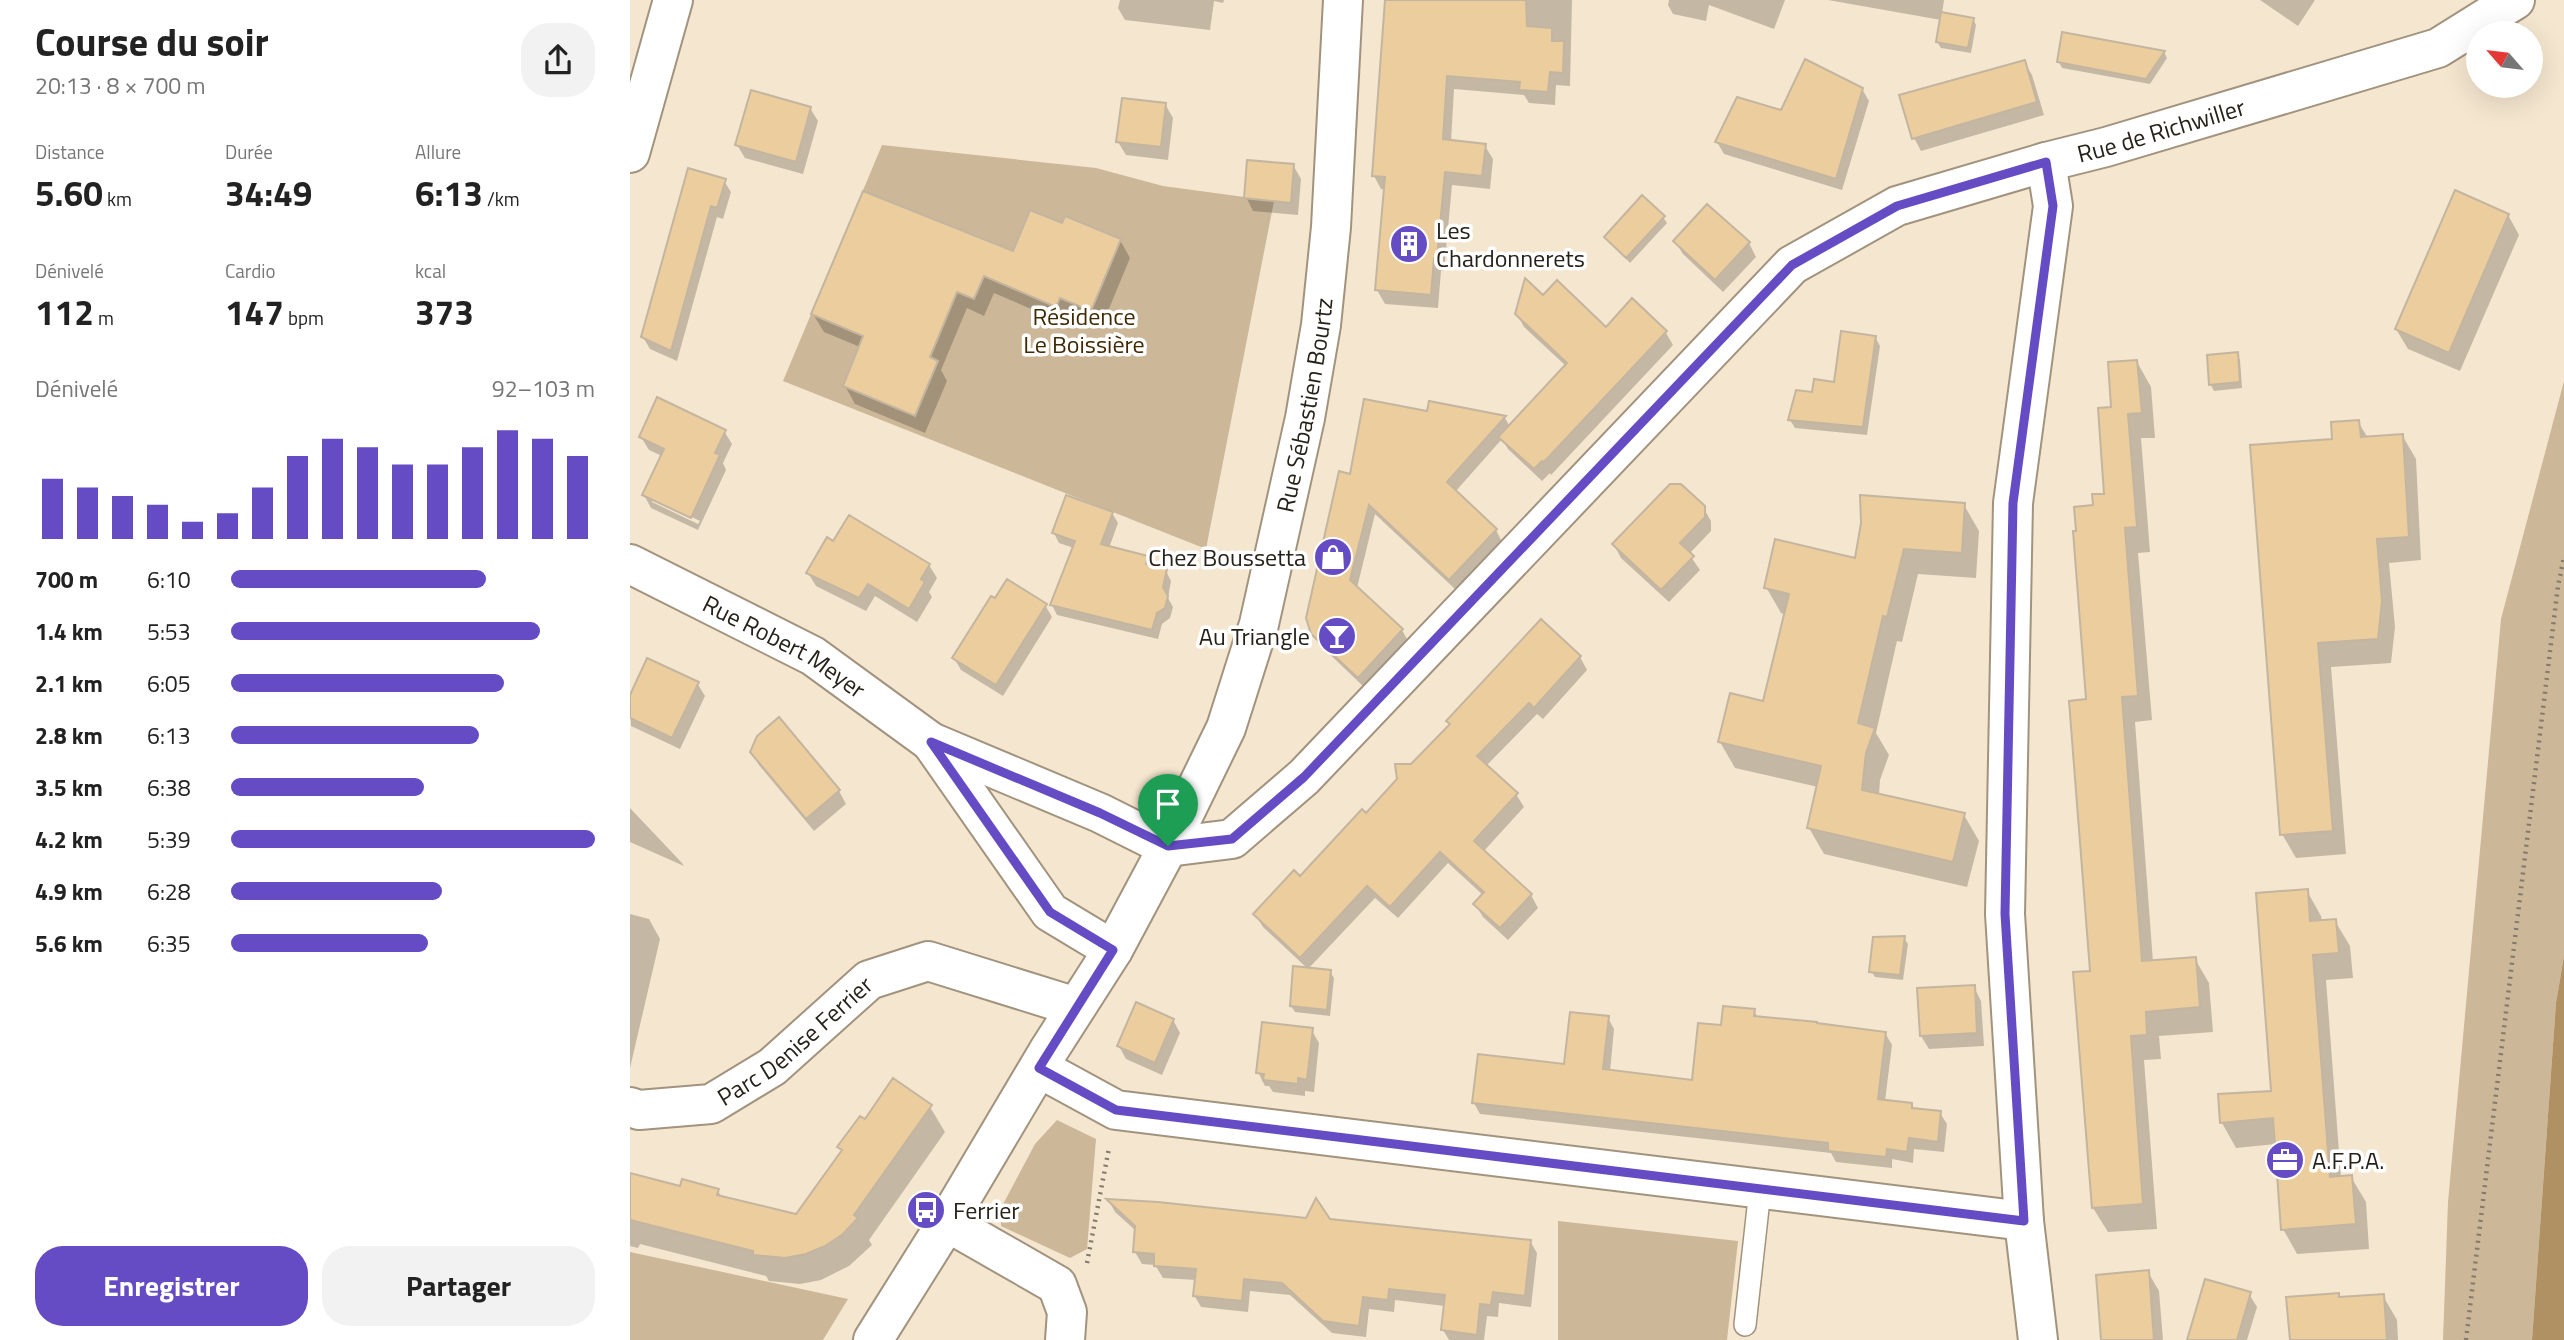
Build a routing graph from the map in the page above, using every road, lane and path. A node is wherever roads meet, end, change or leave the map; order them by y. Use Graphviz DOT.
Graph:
graph roads {
  1 [pos="673,0"];
  2 [pos="1343,0"];
  3 [pos="2497,4"];
  4 [pos="630,153"];
  5 [pos="2046,162"];
  6 [pos="2564,557"];
  7 [pos="630,564"];
  8 [pos="931,742"];
  9 [pos="1168,846"];
  10 [pos="1113,950"];
  11 [pos="1076,1007"];
  12 [pos="1044,1059"];
  13 [pos="630,1107"];
  14 [pos="1116,1110"];
  15 [pos="1760,1190"];
  16 [pos="2024,1221"];
  17 [pos="947,1222"];
  18 [pos="1745,1325"];
  19 [pos="1066,1326"];
  20 [pos="873,1340"];
  21 [pos="2038,1340"];
  22 [pos="2466,1340"];
  1 -- 4 [label="street"];
  2 -- 9 [label="street, Rue Sébastien Bourtz"];
  3 -- 5 [label="street, Rue de Richwiller"];
  5 -- 9 [label="street, Rue de Richwiller"];
  5 -- 16 [label="street"];
  6 -- 22 [label="path"];
  7 -- 8 [label="street, Rue Robert Meyer"];
  8 -- 9 [label="street, Rue Robert Meyer"];
  8 -- 10 [label="street, Rue Robert Meyer"];
  9 -- 10 [label="street, Rue Sébastien Bourtz"];
  10 -- 11 [label="street, Rue Sébastien Bourtz"];
  11 -- 12 [label="street, Rue Sébastien Bourtz"];
  11 -- 13 [label="street, Parc Denise Ferrier"];
  12 -- 14 [label="street"];
  12 -- 17 [label="street, Rue Sébastien Bourtz"];
  14 -- 15 [label="street"];
  14 -- 19 [label="path"];
  15 -- 16 [label="street"];
  15 -- 18 [label="lane"];
  16 -- 21 [label="street"];
  17 -- 19 [label="street"];
  17 -- 20 [label="street, Rue Sébastien Bourtz"];
}
